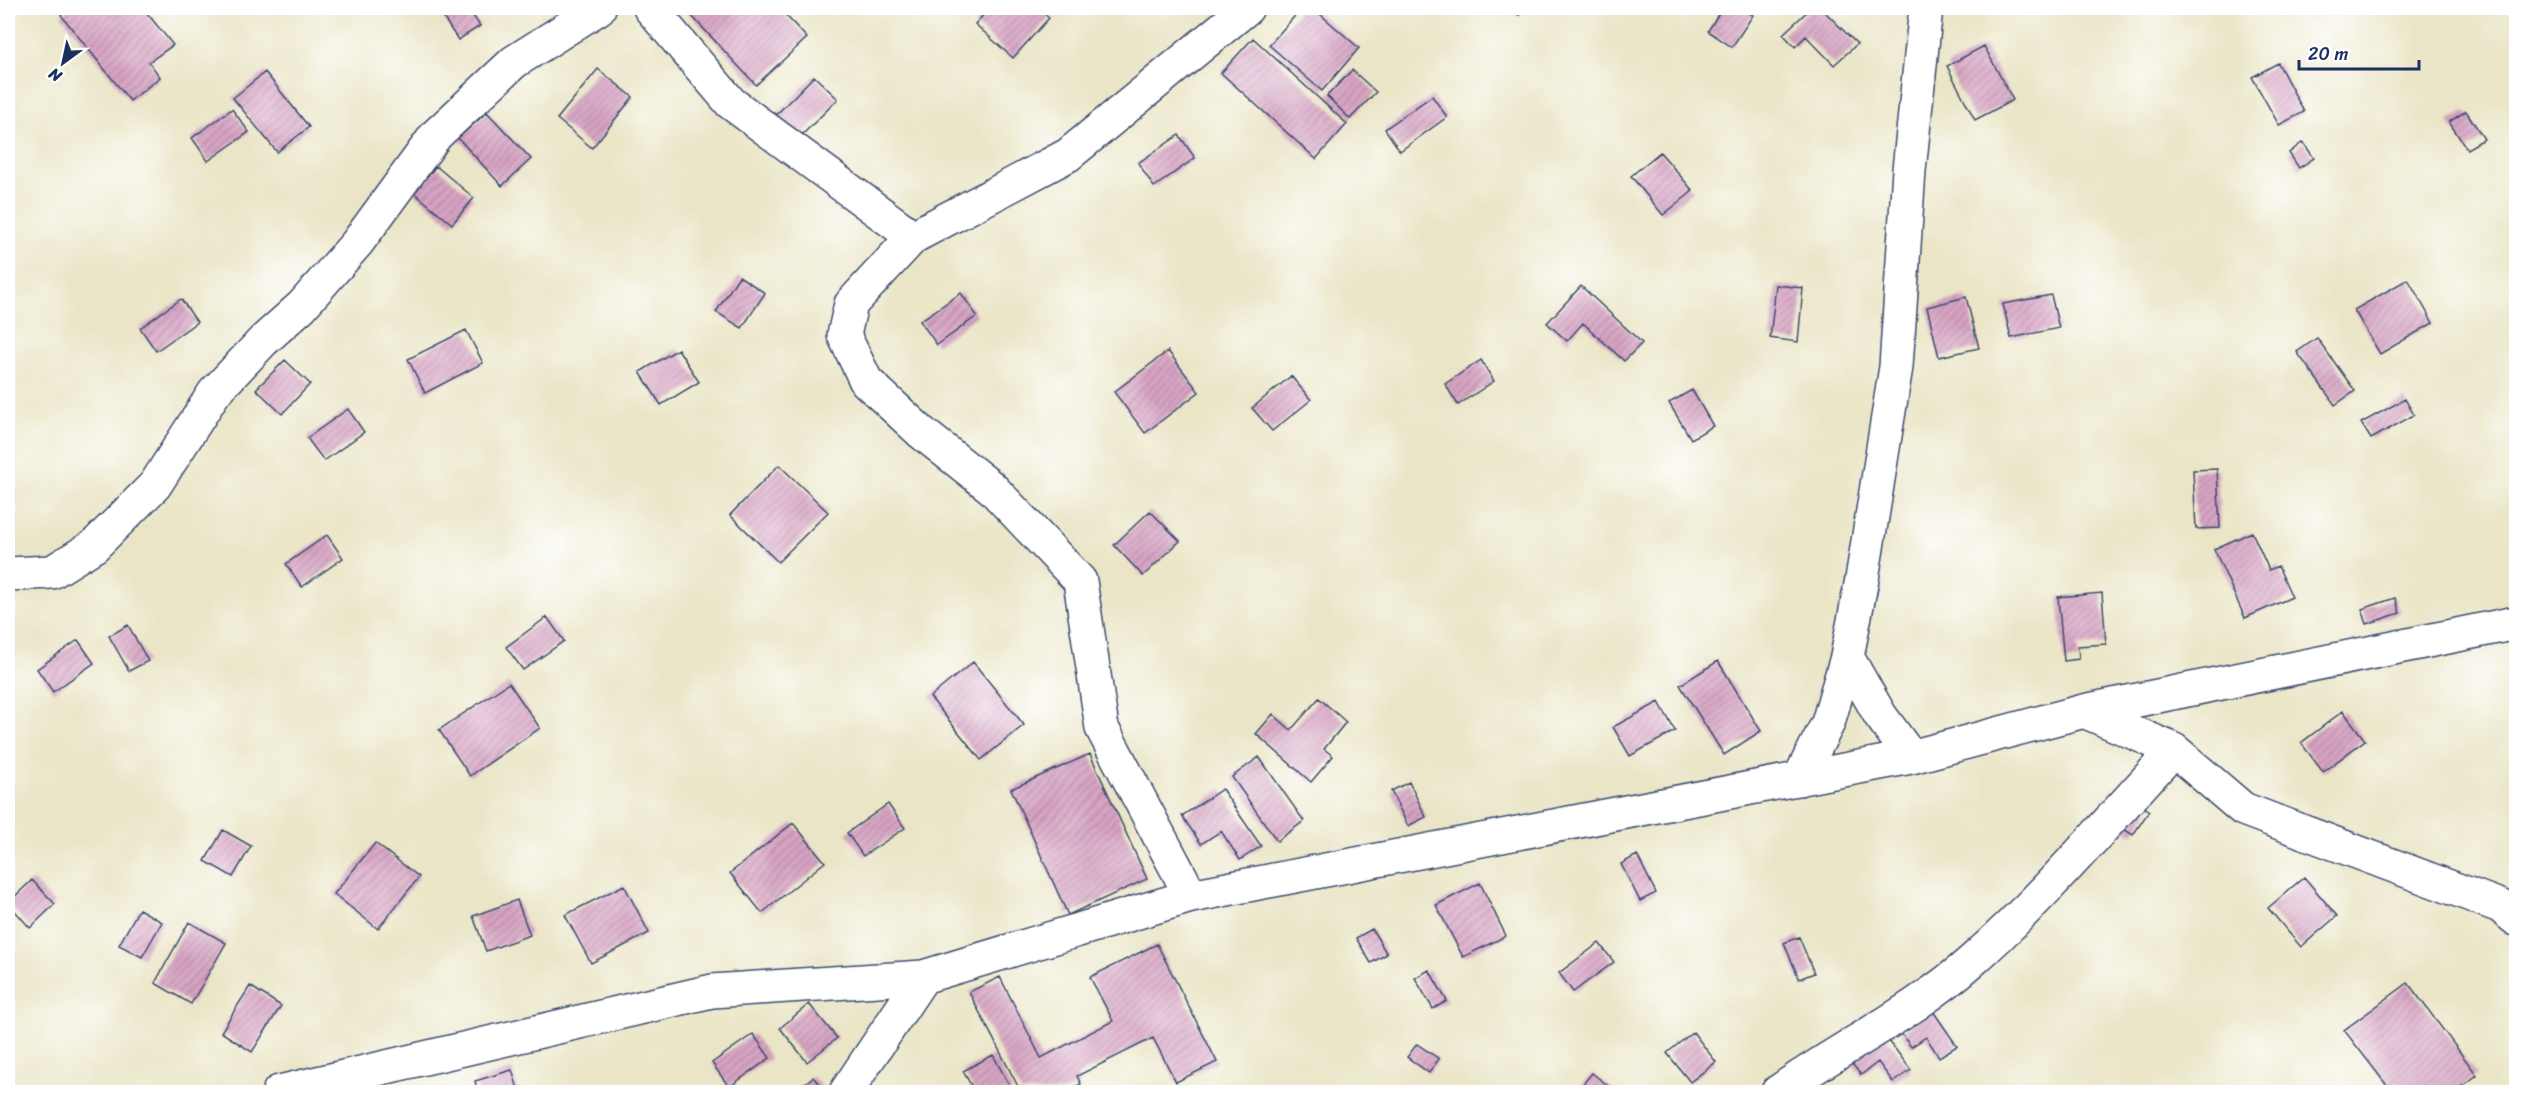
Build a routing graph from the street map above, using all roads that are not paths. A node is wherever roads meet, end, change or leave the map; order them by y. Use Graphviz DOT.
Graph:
graph roads {
  1 [pos="598,8"];
  2 [pos="1247,8"];
  3 [pos="1926,8"];
  4 [pos="653,9"];
  5 [pos="913,237"];
  6 [pos="8,574"];
  7 [pos="2517,623"];
  8 [pos="1847,657"];
  9 [pos="2084,711"];
  10 [pos="2174,750"];
  11 [pos="1911,757"];
  12 [pos="1799,779"];
  13 [pos="1191,896"];
  14 [pos="2517,919"];
  15 [pos="922,977"];
  16 [pos="279,1092"];
  17 [pos="846,1092"];
  18 [pos="1778,1092"];
  1 -- 6 [label="street"];
  2 -- 5 [label="street"];
  3 -- 8 [label="street"];
  4 -- 5 [label="street"];
  5 -- 13 [label="street"];
  7 -- 9 [label="street"];
  8 -- 11 [label="street"];
  8 -- 12 [label="street"];
  9 -- 10 [label="street"];
  9 -- 11 [label="street"];
  10 -- 14 [label="street"];
  10 -- 18 [label="street"];
  11 -- 12 [label="street"];
  12 -- 13 [label="street"];
  13 -- 15 [label="street"];
  15 -- 16 [label="street"];
  15 -- 17 [label="street"];
}
